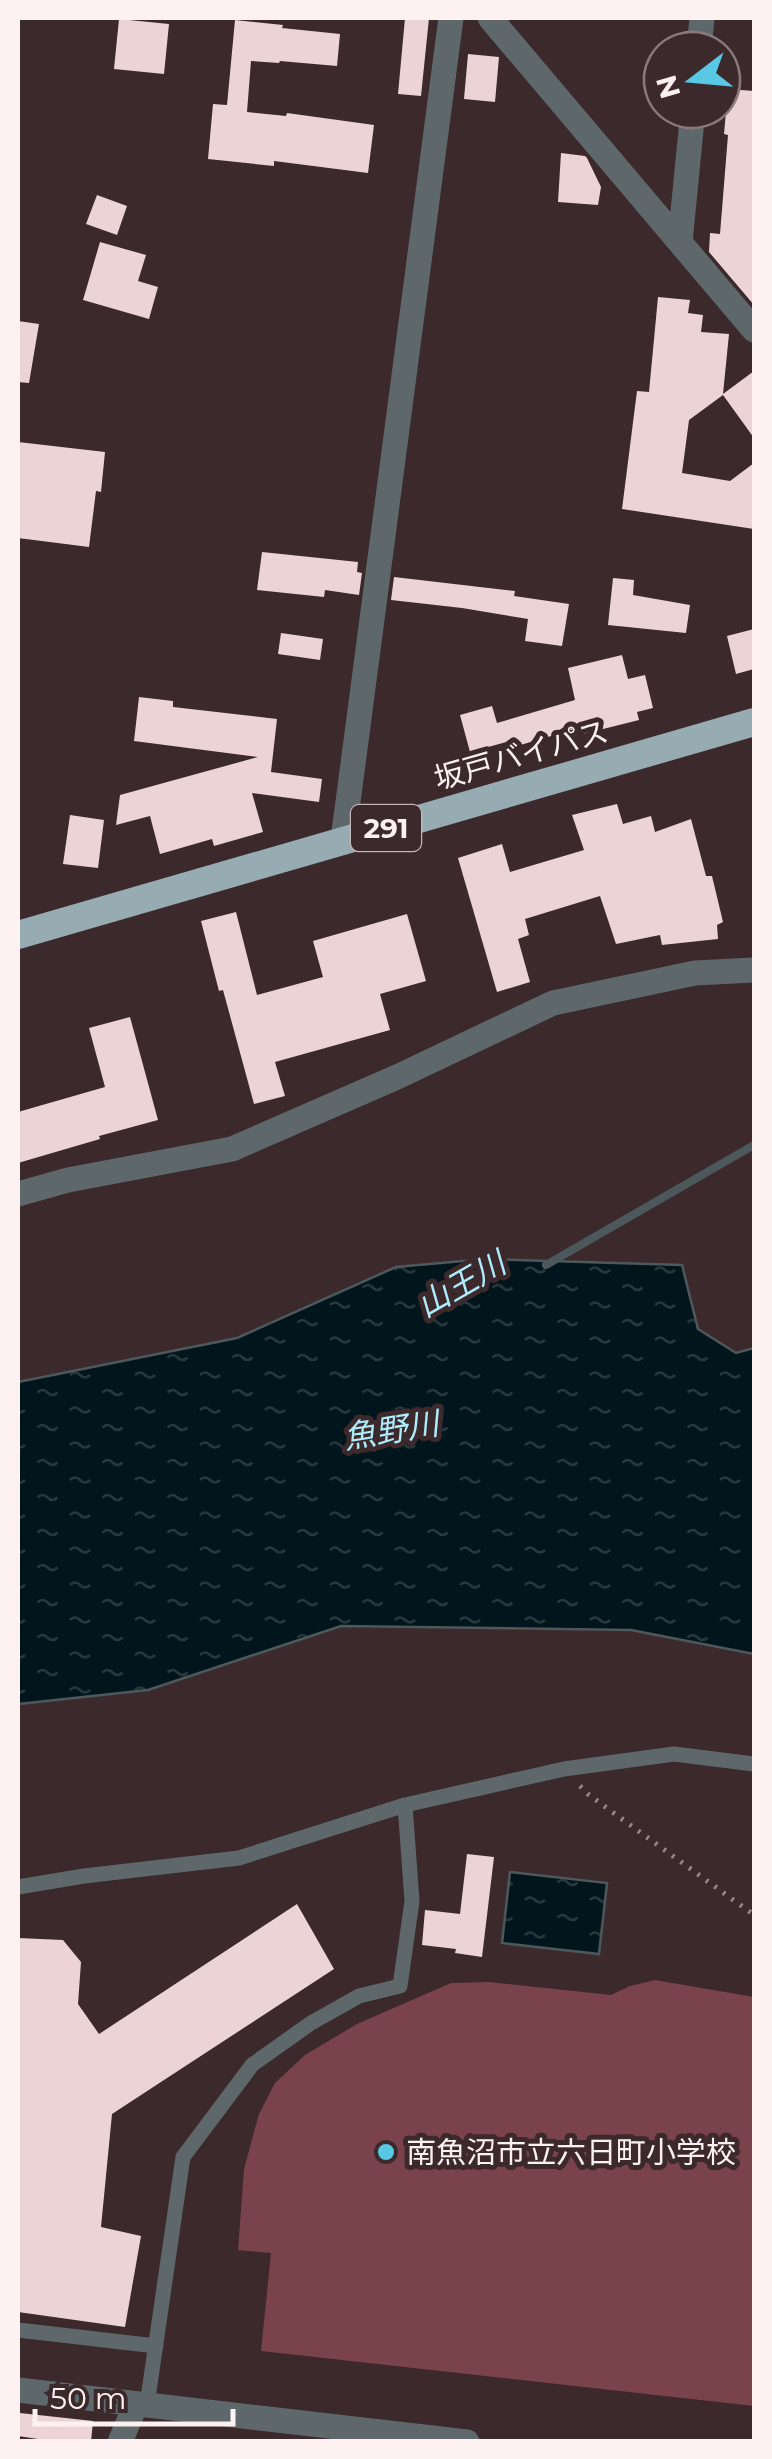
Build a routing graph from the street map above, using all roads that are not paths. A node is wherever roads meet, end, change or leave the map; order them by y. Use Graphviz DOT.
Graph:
graph roads {
  1 [pos="451,18"];
  2 [pos="490,18"];
  3 [pos="691,130"];
  4 [pos="680,242"];
  5 [pos="754,330"];
  6 [pos="754,722"];
  7 [pos="343,840"];
  8 [pos="18,935"];
  9 [pos="754,970"];
  10 [pos="18,1194"];
  11 [pos="754,1764"];
  12 [pos="405,1805"];
  13 [pos="18,1887"];
  14 [pos="18,2330"];
  15 [pos="156,2346"];
  16 [pos="18,2390"];
  17 [pos="141,2404"];
  18 [pos="384,2437"];
  19 [pos="120,2442"];
  20 [pos="467,2442"];
  1 -- 7 [label="street"];
  2 -- 4 [label="street"];
  3 -- 4 [label="street"];
  4 -- 5 [label="street"];
  6 -- 7 [label="highway, 坂戸バイパス / 291"];
  7 -- 8 [label="highway, 坂戸バイパス / 291"];
  9 -- 10 [label="street"];
  11 -- 12 [label="lane"];
  12 -- 13 [label="lane"];
  12 -- 15 [label="lane"];
  14 -- 15 [label="lane"];
  15 -- 17 [label="lane"];
  16 -- 17 [label="street"];
  17 -- 18 [label="street"];
  17 -- 19 [label="street"];
  18 -- 20 [label="street"];
}
